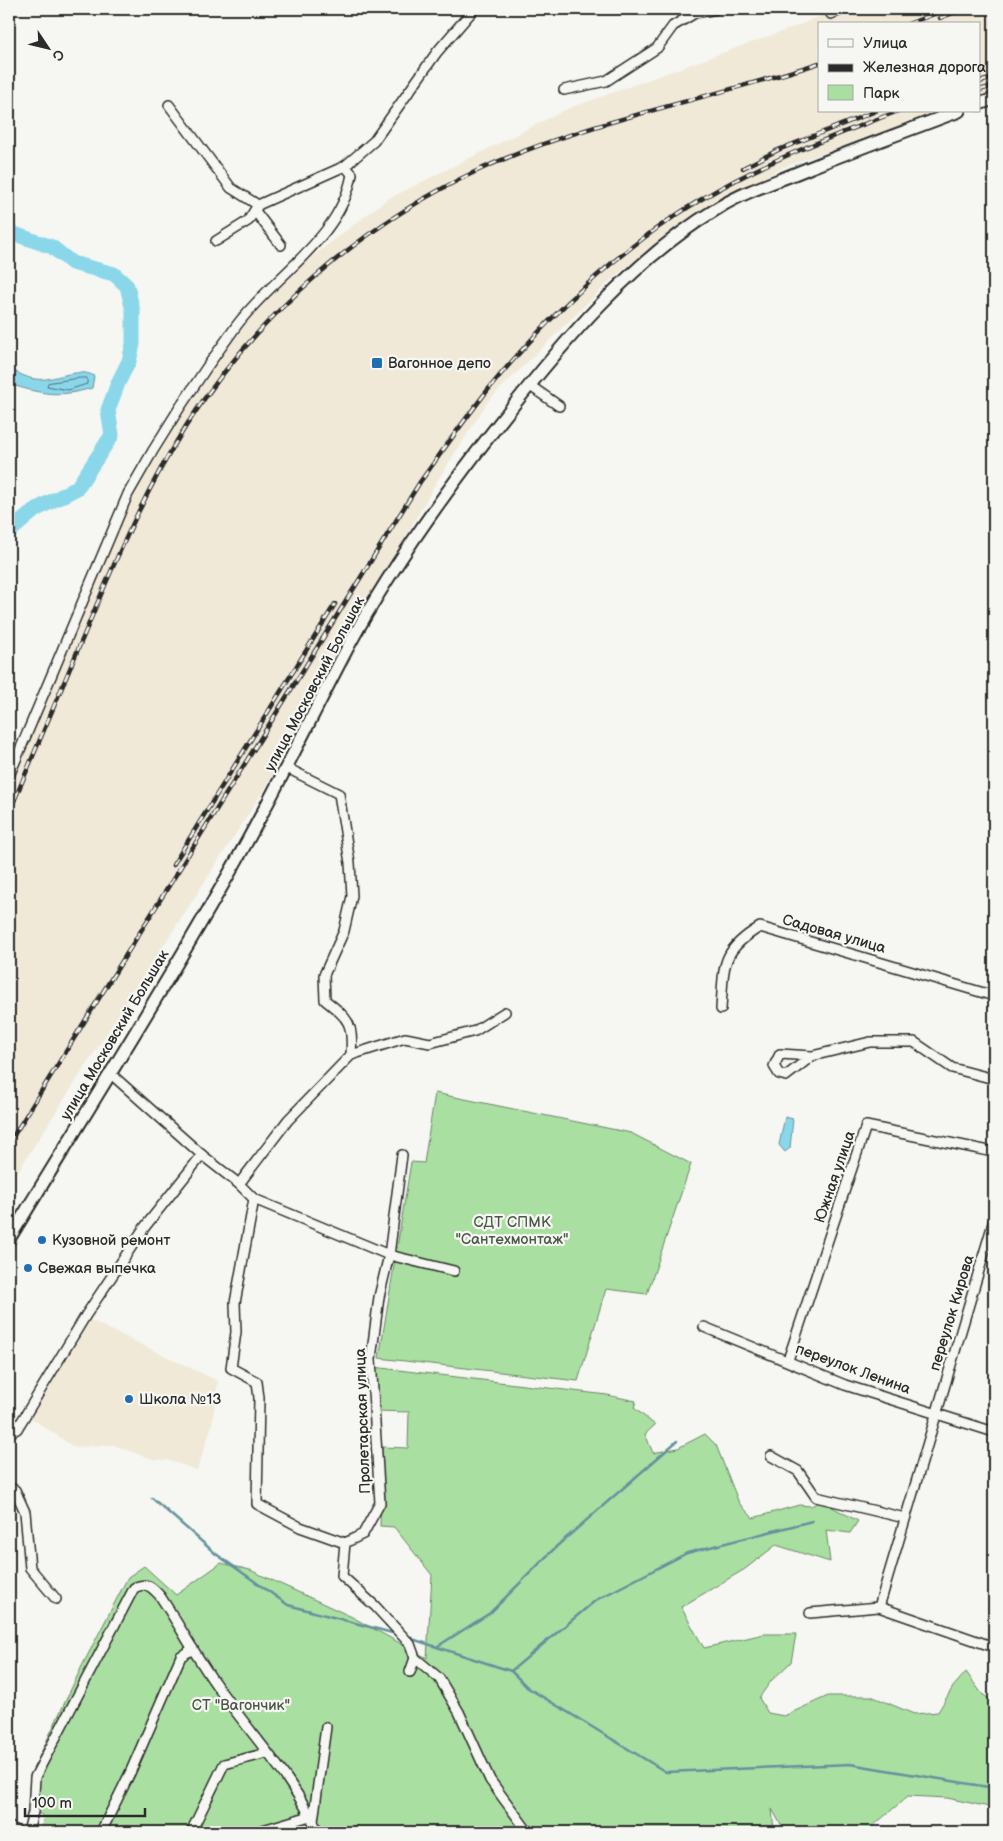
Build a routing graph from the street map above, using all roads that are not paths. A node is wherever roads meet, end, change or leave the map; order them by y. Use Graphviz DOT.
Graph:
graph roads {
  1 [pos="474,9"];
  2 [pos="716,9"];
  3 [pos="844,9"];
  4 [pos="830,11"];
  5 [pos="564,90"];
  6 [pos="994,99"];
  7 [pos="980,104"];
  8 [pos="170,105"];
  9 [pos="956,112"];
  10 [pos="345,166"];
  11 [pos="257,208"];
  12 [pos="216,241"];
  13 [pos="281,245"];
  14 [pos="529,385"];
  15 [pos="559,406"];
  16 [pos="287,768"];
  17 [pos="9,776"];
  18 [pos="994,996"];
  19 [pos="721,1009"];
  20 [pos="505,1012"];
  21 [pos="351,1055"];
  22 [pos="812,1056"];
  23 [pos="111,1074"];
  24 [pos="994,1079"];
  25 [pos="994,1152"];
  26 [pos="202,1155"];
  27 [pos="402,1155"];
  28 [pos="239,1184"];
  29 [pos="254,1198"];
  30 [pos="994,1220"];
  31 [pos="9,1238"];
  32 [pos="389,1256"];
  33 [pos="454,1272"];
  34 [pos="704,1326"];
  35 [pos="788,1360"];
  36 [pos="936,1414"];
  37 [pos="994,1432"];
  38 [pos="9,1434"];
  39 [pos="771,1456"];
  40 [pos="9,1487"];
  41 [pos="905,1518"];
  42 [pos="345,1543"];
  43 [pos="56,1599"];
  44 [pos="879,1608"];
  45 [pos="810,1612"];
  46 [pos="994,1647"];
  47 [pos="192,1650"];
  48 [pos="415,1658"];
  49 [pos="410,1672"];
  50 [pos="326,1727"];
  51 [pos="268,1753"];
  52 [pos="312,1818"];
  53 [pos="9,1826"];
  54 [pos="18,1832"];
  55 [pos="28,1832"];
  56 [pos="101,1832"];
  57 [pos="191,1832"];
  58 [pos="256,1832"];
  59 [pos="318,1832"];
  60 [pos="528,1832"];
  1 -- 10 [label="street"];
  2 -- 5 [label="street"];
  3 -- 4 [label="street"];
  6 -- 7 [label="street"];
  8 -- 11 [label="street"];
  9 -- 14 [label="street, улица Московский Большак"];
  10 -- 11 [label="street"];
  10 -- 17 [label="street"];
  11 -- 12 [label="street"];
  11 -- 13 [label="street"];
  14 -- 15 [label="street"];
  14 -- 16 [label="street, улица Московский Большак"];
  16 -- 21 [label="street"];
  16 -- 23 [label="street, улица Московский Большак"];
  18 -- 19 [label="street, Садовая улица"];
  20 -- 21 [label="street"];
  21 -- 28 [label="street"];
  22 -- 24 [label="street"];
  23 -- 26 [label="street"];
  23 -- 31 [label="street, улица Московский Большак"];
  25 -- 35 [label="street, Южная улица"];
  26 -- 28 [label="street"];
  26 -- 38 [label="street"];
  27 -- 32 [label="street, Пролетарская улица"];
  28 -- 29 [label="street"];
  29 -- 32 [label="street"];
  29 -- 42 [label="street"];
  30 -- 36 [label="street, переулок Кирова"];
  32 -- 33 [label="street"];
  32 -- 42 [label="street, Пролетарская улица"];
  34 -- 35 [label="street, переулок Ленина"];
  35 -- 36 [label="street, переулок Ленина"];
  36 -- 37 [label="street, переулок Ленина"];
  36 -- 41 [label="street, переулок Кирова"];
  39 -- 41 [label="street"];
  40 -- 43 [label="street"];
  41 -- 44 [label="street, переулок Кирова"];
  42 -- 48 [label="street"];
  44 -- 45 [label="street"];
  44 -- 46 [label="street"];
  47 -- 51 [label="street"];
  47 -- 55 [label="street"];
  47 -- 56 [label="street"];
  48 -- 49 [label="street"];
  48 -- 60 [label="street"];
  50 -- 52 [label="street"];
  51 -- 52 [label="street"];
  51 -- 57 [label="street"];
  52 -- 58 [label="street"];
  52 -- 59 [label="street"];
  53 -- 54 [label="street"];
}
